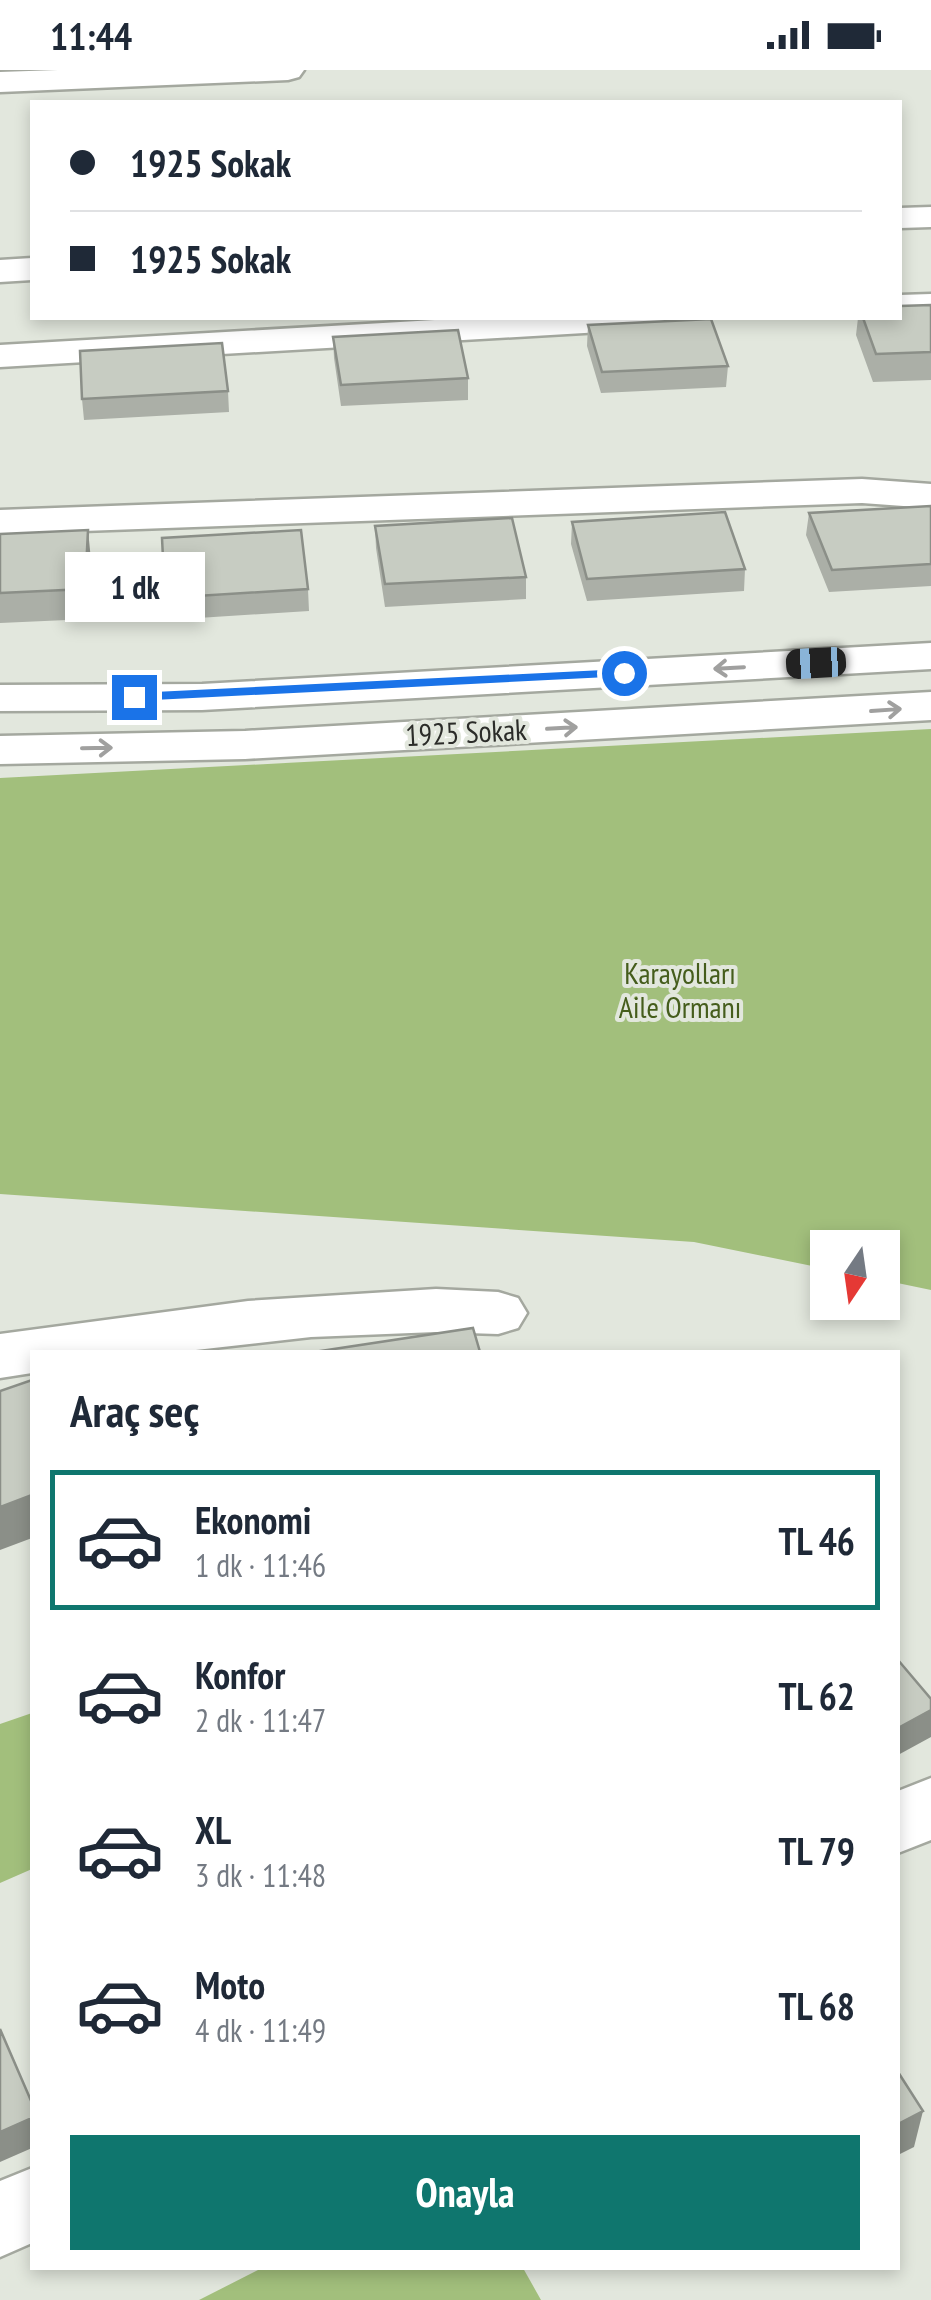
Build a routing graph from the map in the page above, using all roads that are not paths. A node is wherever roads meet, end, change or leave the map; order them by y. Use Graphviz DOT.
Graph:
graph roads {
  1 [pos="288,70"];
  2 [pos="0,82"];
  3 [pos="931,216"];
  4 [pos="902,218"];
  5 [pos="30,269"];
  6 [pos="0,270"];
  7 [pos="931,305"];
  8 [pos="902,306"];
  9 [pos="619,320"];
  10 [pos="0,332"];
  11 [pos="190,346"];
  12 [pos="0,356"];
  13 [pos="931,496"];
  14 [pos="0,522"];
  15 [pos="931,656"];
  16 [pos="0,698"];
  17 [pos="931,706"];
  18 [pos="0,750"];
  19 [pos="498,1313"];
  20 [pos="43,1350"];
  21 [pos="30,1352"];
  22 [pos="0,1356"];
  23 [pos="931,1808"];
  24 [pos="900,1822"];
  25 [pos="30,2206"];
  26 [pos="0,2219"];
  1 -- 2 [label="street"];
  3 -- 4 [label="street"];
  5 -- 6 [label="street"];
  7 -- 8 [label="street"];
  9 -- 11 [label="street"];
  10 -- 11 [label="street"];
  11 -- 12 [label="street"];
  13 -- 14 [label="street"];
  15 -- 16 [label="street, 1925 Sokak, one-way"];
  18 -- 17 [label="street, 1925 Sokak, one-way"];
  19 -- 20 [label="street"];
  21 -- 22 [label="street"];
  23 -- 24 [label="street"];
  25 -- 26 [label="street"];
}
